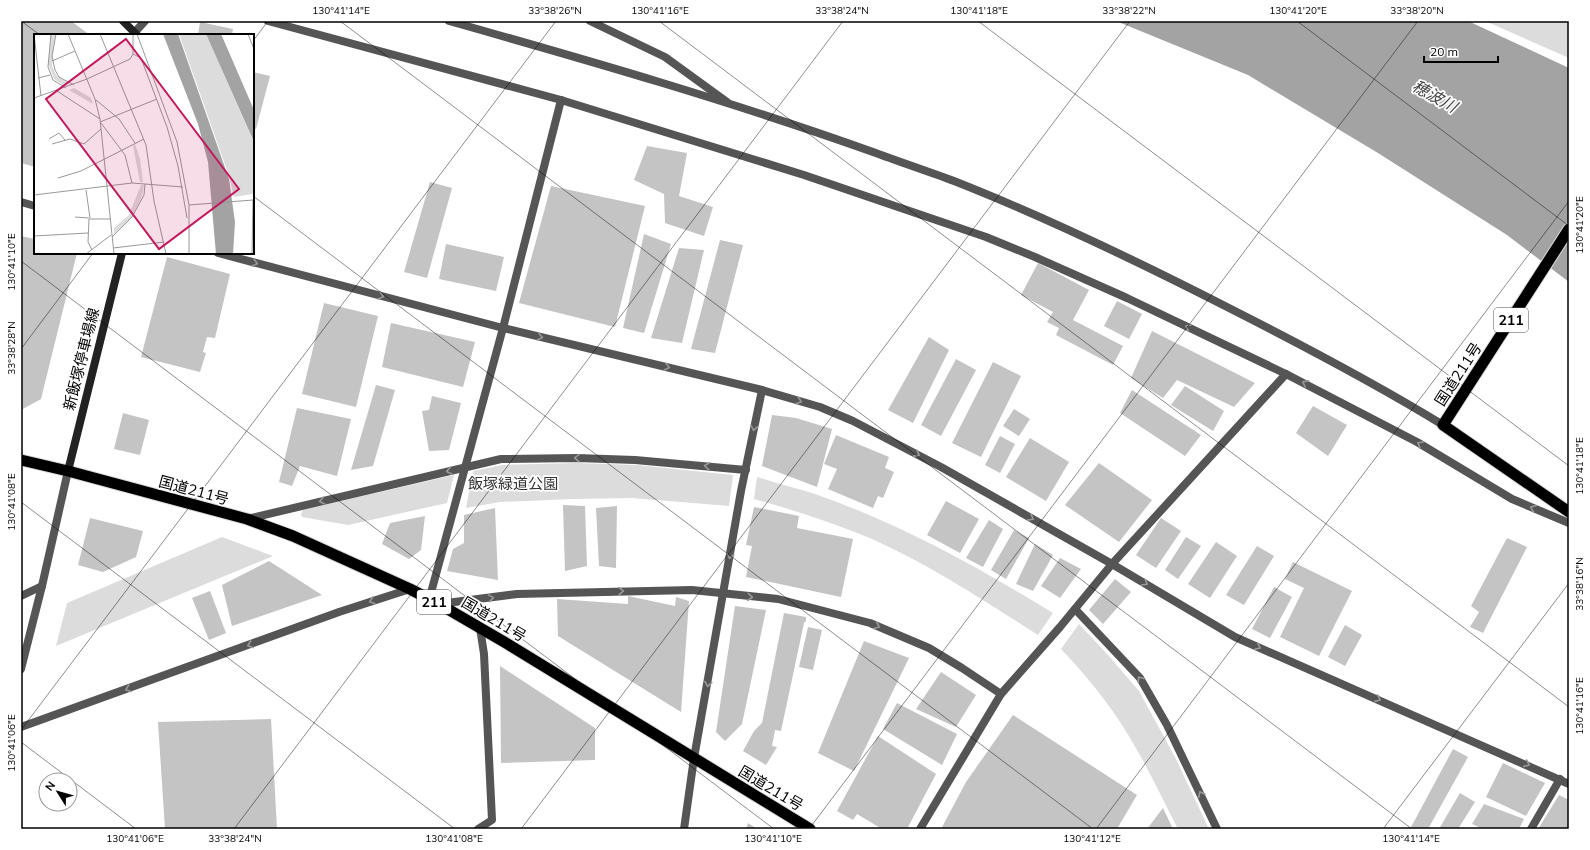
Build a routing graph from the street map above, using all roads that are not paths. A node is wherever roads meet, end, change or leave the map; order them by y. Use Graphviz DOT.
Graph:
graph roads {
  1 [pos="122,21"];
  2 [pos="145,21"];
  3 [pos="268,21"];
  4 [pos="449,21"];
  5 [pos="590,21"];
  6 [pos="136,33"];
  7 [pos="561,100"];
  8 [pos="729,104"];
  9 [pos="21,202"];
  10 [pos="34,206"];
  11 [pos="1569,230"];
  12 [pos="122,254"];
  13 [pos="222,254"];
  14 [pos="502,328"];
  15 [pos="1286,374"];
  16 [pos="762,390"];
  17 [pos="1443,425"];
  18 [pos="21,460"];
  19 [pos="466,467"];
  20 [pos="746,470"];
  21 [pos="68,472"];
  22 [pos="1569,512"];
  23 [pos="247,519"];
  24 [pos="1569,522"];
  25 [pos="1112,564"];
  26 [pos="42,586"];
  27 [pos="410,589"];
  28 [pos="724,594"];
  29 [pos="21,596"];
  30 [pos="434,602"];
  31 [pos="1075,609"];
  32 [pos="480,628"];
  33 [pos="22,661"];
  34 [pos="21,669"];
  35 [pos="1000,694"];
  36 [pos="21,727"];
  37 [pos="694,758"];
  38 [pos="1560,779"];
  39 [pos="1569,784"];
  40 [pos="478,829"];
  41 [pos="684,829"];
  42 [pos="810,829"];
  43 [pos="920,829"];
  44 [pos="1217,829"];
  45 [pos="1531,829"];
  1 -- 6 [label="main road"];
  2 -- 6 [label="street"];
  3 -- 7 [label="street"];
  4 -- 8 [label="street"];
  5 -- 8 [label="street"];
  7 -- 14 [label="street"];
  15 -- 7 [label="street, one-way"];
  8 -- 17 [label="street"];
  9 -- 10 [label="street"];
  11 -- 17 [label="highway, 国道211号 / 211"];
  12 -- 21 [label="main road, 新飯塚停車場線"];
  13 -- 14 [label="street, one-way"];
  14 -- 16 [label="street, one-way"];
  14 -- 19 [label="street"];
  24 -- 15 [label="street, one-way"];
  15 -- 25 [label="street"];
  16 -- 20 [label="street, one-way"];
  16 -- 25 [label="street, one-way"];
  17 -- 22 [label="highway, 国道211号"];
  18 -- 21 [label="highway, 国道211号 / 211"];
  20 -- 19 [label="street, one-way"];
  19 -- 23 [label="street, one-way"];
  19 -- 30 [label="street"];
  20 -- 28 [label="street, one-way"];
  21 -- 23 [label="highway, 国道211号 / 211"];
  21 -- 26 [label="street"];
  23 -- 27 [label="highway, 国道211号 / 211"];
  25 -- 31 [label="street"];
  25 -- 38 [label="street, one-way"];
  26 -- 29 [label="street"];
  26 -- 33 [label="street"];
  27 -- 30 [label="highway, 国道211号 / 211"];
  27 -- 36 [label="street, one-way"];
  30 -- 28 [label="street, one-way"];
  28 -- 35 [label="street, one-way"];
  28 -- 37 [label="street, one-way"];
  30 -- 32 [label="highway, 国道211号 / 211"];
  31 -- 35 [label="street"];
  44 -- 31 [label="street, one-way"];
  32 -- 37 [label="highway, 国道211号 / 211"];
  32 -- 40 [label="street"];
  33 -- 34 [label="street"];
  35 -- 43 [label="street"];
  37 -- 41 [label="street"];
  37 -- 42 [label="highway, 国道211号 / 211"];
  38 -- 39 [label="street"];
  38 -- 45 [label="street"];
}
